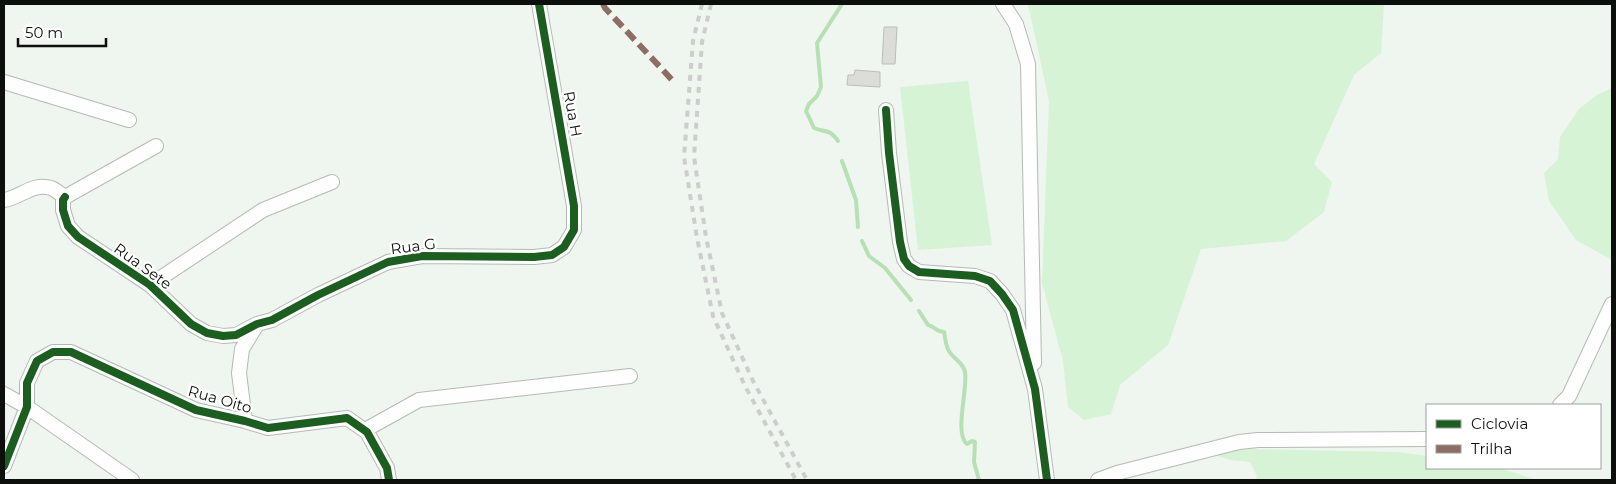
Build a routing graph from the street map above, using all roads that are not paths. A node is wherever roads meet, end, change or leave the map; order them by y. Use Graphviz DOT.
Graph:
graph roads {
  1 [pos="538,4"];
  2 [pos="1003,4"];
  3 [pos="4,82"];
  4 [pos="886,110"];
  5 [pos="129,120"];
  6 [pos="156,146"];
  7 [pos="332,182"];
  8 [pos="65,197"];
  9 [pos="4,200"];
  10 [pos="574,230"];
  11 [pos="150,285"];
  12 [pos="1612,304"];
  13 [pos="257,324"];
  14 [pos="630,376"];
  15 [pos="1035,389"];
  16 [pos="4,394"];
  17 [pos="1561,404"];
  18 [pos="27,407"];
  19 [pos="246,421"];
  20 [pos="365,430"];
  21 [pos="1426,438"];
  22 [pos="4,466"];
  23 [pos="132,480"];
  24 [pos="389,480"];
  25 [pos="1047,480"];
  26 [pos="1098,480"];
  1 -- 10 [label="street, Rua H"];
  2 -- 15 [label="street"];
  3 -- 5 [label="street"];
  4 -- 15 [label="street"];
  6 -- 8 [label="street"];
  7 -- 11 [label="street"];
  8 -- 9 [label="street"];
  8 -- 11 [label="street, Rua Sete"];
  10 -- 13 [label="street, Rua G"];
  11 -- 13 [label="street, Rua Sete"];
  12 -- 17 [label="street"];
  13 -- 19 [label="street"];
  14 -- 20 [label="street"];
  15 -- 25 [label="street"];
  16 -- 18 [label="street"];
  18 -- 19 [label="street, Rua Oito"];
  18 -- 22 [label="street, Rua Oito"];
  18 -- 23 [label="street"];
  19 -- 20 [label="street, Rua Oito"];
  20 -- 24 [label="street, Rua Oito"];
  21 -- 26 [label="street"];
}
